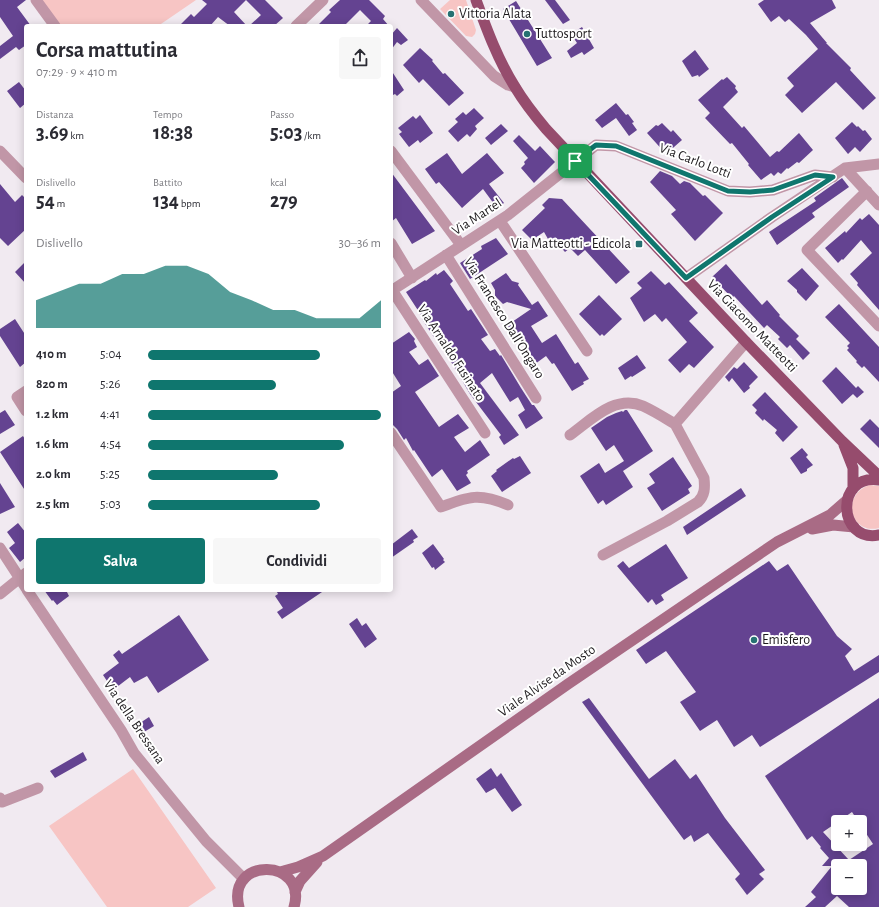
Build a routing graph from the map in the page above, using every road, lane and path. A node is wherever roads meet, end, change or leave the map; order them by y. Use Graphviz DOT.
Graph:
graph roads {
  1 [pos="36,0"];
  2 [pos="323,0"];
  3 [pos="421,0"];
  4 [pos="476,0"];
  5 [pos="54,24"];
  6 [pos="298,24"];
  7 [pos="515,87"];
  8 [pos="0,151"];
  9 [pos="393,153"];
  10 [pos="575,161"];
  11 [pos="879,164"];
  12 [pos="846,168"];
  13 [pos="24,176"];
  14 [pos="833,177"];
  15 [pos="867,192"];
  16 [pos="879,205"];
  17 [pos="500,221"];
  18 [pos="461,245"];
  19 [pos="393,246"];
  20 [pos="446,255"];
  21 [pos="412,278"];
  22 [pos="686,278"];
  23 [pos="393,290"];
  24 [pos="393,294"];
  25 [pos="879,326"];
  26 [pos="746,342"];
  27 [pos="587,351"];
  28 [pos="24,392"];
  29 [pos="536,398"];
  30 [pos="24,408"];
  31 [pos="675,424"];
  32 [pos="485,432"];
  33 [pos="570,435"];
  34 [pos="393,436"];
  35 [pos="842,441"];
  36 [pos="879,476"];
  37 [pos="879,480"];
  38 [pos="853,489"];
  39 [pos="847,500"];
  40 [pos="508,505"];
  41 [pos="854,527"];
  42 [pos="792,535"];
  43 [pos="879,535"];
  44 [pos="0,548"];
  45 [pos="602,555"];
  46 [pos="23,576"];
  47 [pos="29,592"];
  48 [pos="0,594"];
  49 [pos="38,788"];
  50 [pos="0,798"];
  51 [pos="323,856"];
  52 [pos="280,872"];
  53 [pos="244,879"];
  54 [pos="294,892"];
  55 [pos="237,906"];
  56 [pos="294,907"];
  1 -- 5 [label="street"];
  2 -- 6 [label="street"];
  3 -- 7 [label="street"];
  4 -- 7 [label="main road, Via Giacomo Matteotti"];
  7 -- 10 [label="main road, Via Giacomo Matteotti"];
  8 -- 13 [label="street"];
  9 -- 18 [label="street"];
  10 -- 14 [label="street, Via Carlo Lotti"];
  10 -- 17 [label="street, Via Martel"];
  10 -- 22 [label="main road, Via Giacomo Matteotti"];
  11 -- 12 [label="street"];
  12 -- 14 [label="street"];
  12 -- 15 [label="street"];
  14 -- 22 [label="street"];
  15 -- 16 [label="street"];
  15 -- 25 [label="street"];
  17 -- 18 [label="street, Via Martel"];
  17 -- 27 [label="street"];
  18 -- 20 [label="street, Via Martel"];
  19 -- 21 [label="street"];
  20 -- 21 [label="street, Via Martel"];
  20 -- 29 [label="street, Via Francesco Dall'Ongaro"];
  21 -- 23 [label="street, Via Martel"];
  22 -- 26 [label="main road, Via Giacomo Matteotti"];
  24 -- 32 [label="street, Via Arnaldo Fusinato"];
  26 -- 31 [label="street"];
  26 -- 35 [label="main road, Via Giacomo Matteotti"];
  28 -- 30 [label="street"];
  31 -- 33 [label="street"];
  31 -- 45 [label="street"];
  34 -- 40 [label="street"];
  35 -- 36 [label="main road, Via Giacomo Matteotti"];
  35 -- 38 [label="main road, Via Giacomo Matteotti"];
  37 -- 38 [label="main road"];
  38 -- 39 [label="main road"];
  39 -- 41 [label="main road"];
  39 -- 42 [label="main road, Viale Alvise da Mosto"];
  41 -- 42 [label="main road, Viale Alvise da Mosto"];
  41 -- 43 [label="main road"];
  42 -- 51 [label="main road, Viale Alvise da Mosto"];
  44 -- 46 [label="street, Via della Bressana"];
  46 -- 48 [label="street"];
  47 -- 53 [label="street, Via della Bressana"];
  49 -- 50 [label="street"];
  51 -- 52 [label="main road, Viale Alvise da Mosto"];
  51 -- 54 [label="main road, Viale Alvise da Mosto"];
  52 -- 53 [label="main road"];
  52 -- 54 [label="main road"];
  53 -- 55 [label="main road"];
  54 -- 56 [label="main road"];
}
